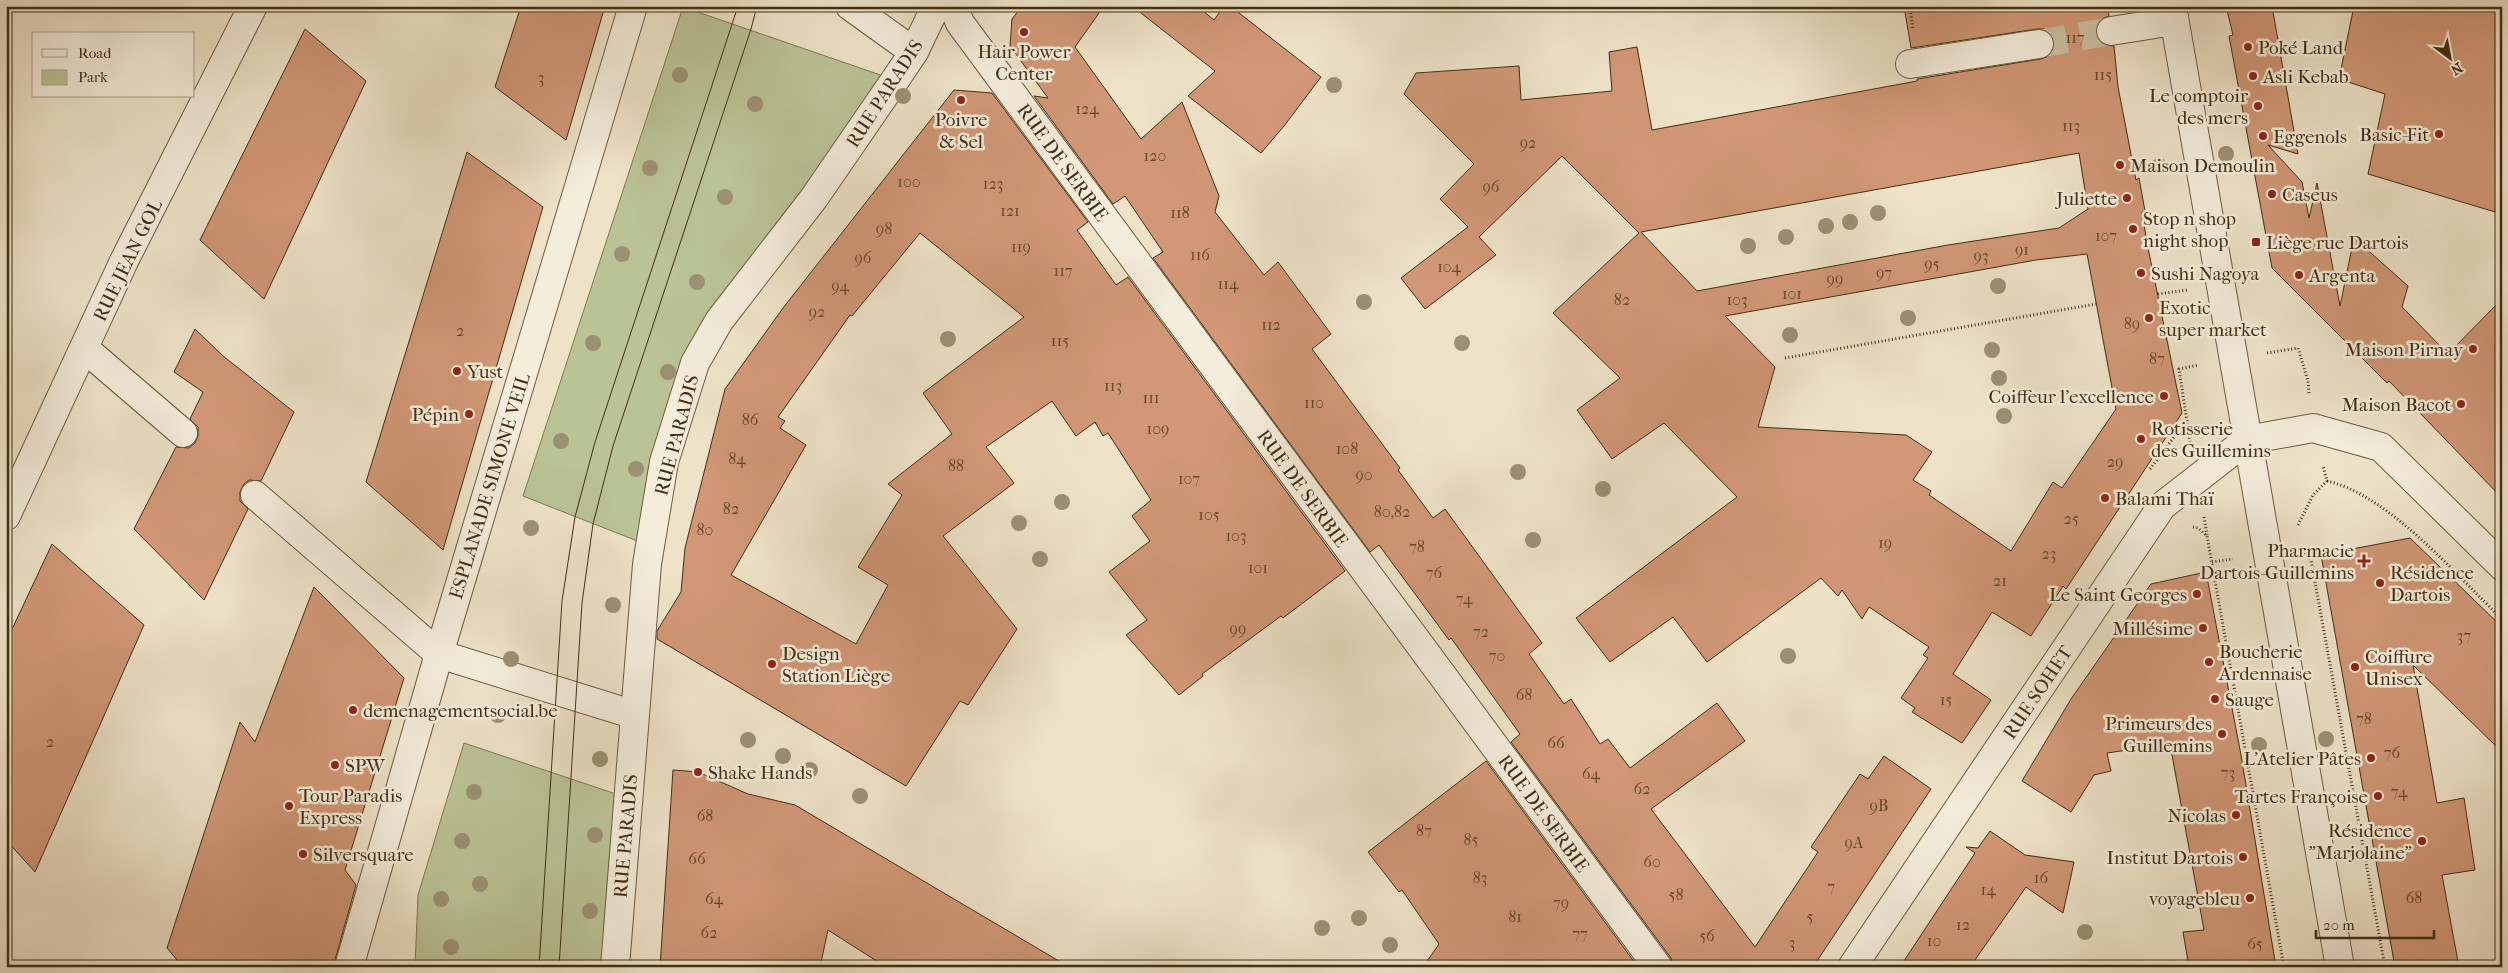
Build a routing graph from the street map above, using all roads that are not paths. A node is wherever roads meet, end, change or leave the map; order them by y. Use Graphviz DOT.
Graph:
graph roads {
  1 [pos="253,6"];
  2 [pos="633,6"];
  3 [pos="850,6"];
  4 [pos="936,6"];
  5 [pos="953,6"];
  6 [pos="2173,13"];
  7 [pos="2111,31"];
  8 [pos="2038,44"];
  9 [pos="914,52"];
  10 [pos="1910,64"];
  11 [pos="84,348"];
  12 [pos="183,434"];
  13 [pos="2247,440"];
  14 [pos="255,495"];
  15 [pos="6,516"];
  16 [pos="2502,566"];
  17 [pos="439,654"];
  18 [pos="635,715"];
  19 [pos="349,967"];
  20 [pos="615,967"];
  21 [pos="1658,967"];
  22 [pos="1852,967"];
  23 [pos="2340,967"];
  1 -- 11 [label="street, RUE JEAN GOL"];
  2 -- 17 [label="street, ESPLANADE SIMONE VEIL"];
  3 -- 9 [label="street"];
  4 -- 9 [label="street, RUE PARADIS"];
  5 -- 21 [label="street, RUE DE SERBIE"];
  6 -- 7 [label="street"];
  6 -- 13 [label="street"];
  8 -- 10 [label="street"];
  9 -- 18 [label="street, RUE PARADIS"];
  11 -- 12 [label="street"];
  11 -- 15 [label="street, RUE JEAN GOL"];
  13 -- 16 [label="street"];
  13 -- 22 [label="street, RUE SOHET"];
  13 -- 23 [label="street"];
  14 -- 17 [label="street"];
  17 -- 18 [label="street"];
  17 -- 19 [label="street, ESPLANADE SIMONE VEIL"];
  18 -- 20 [label="street, RUE PARADIS"];
}
